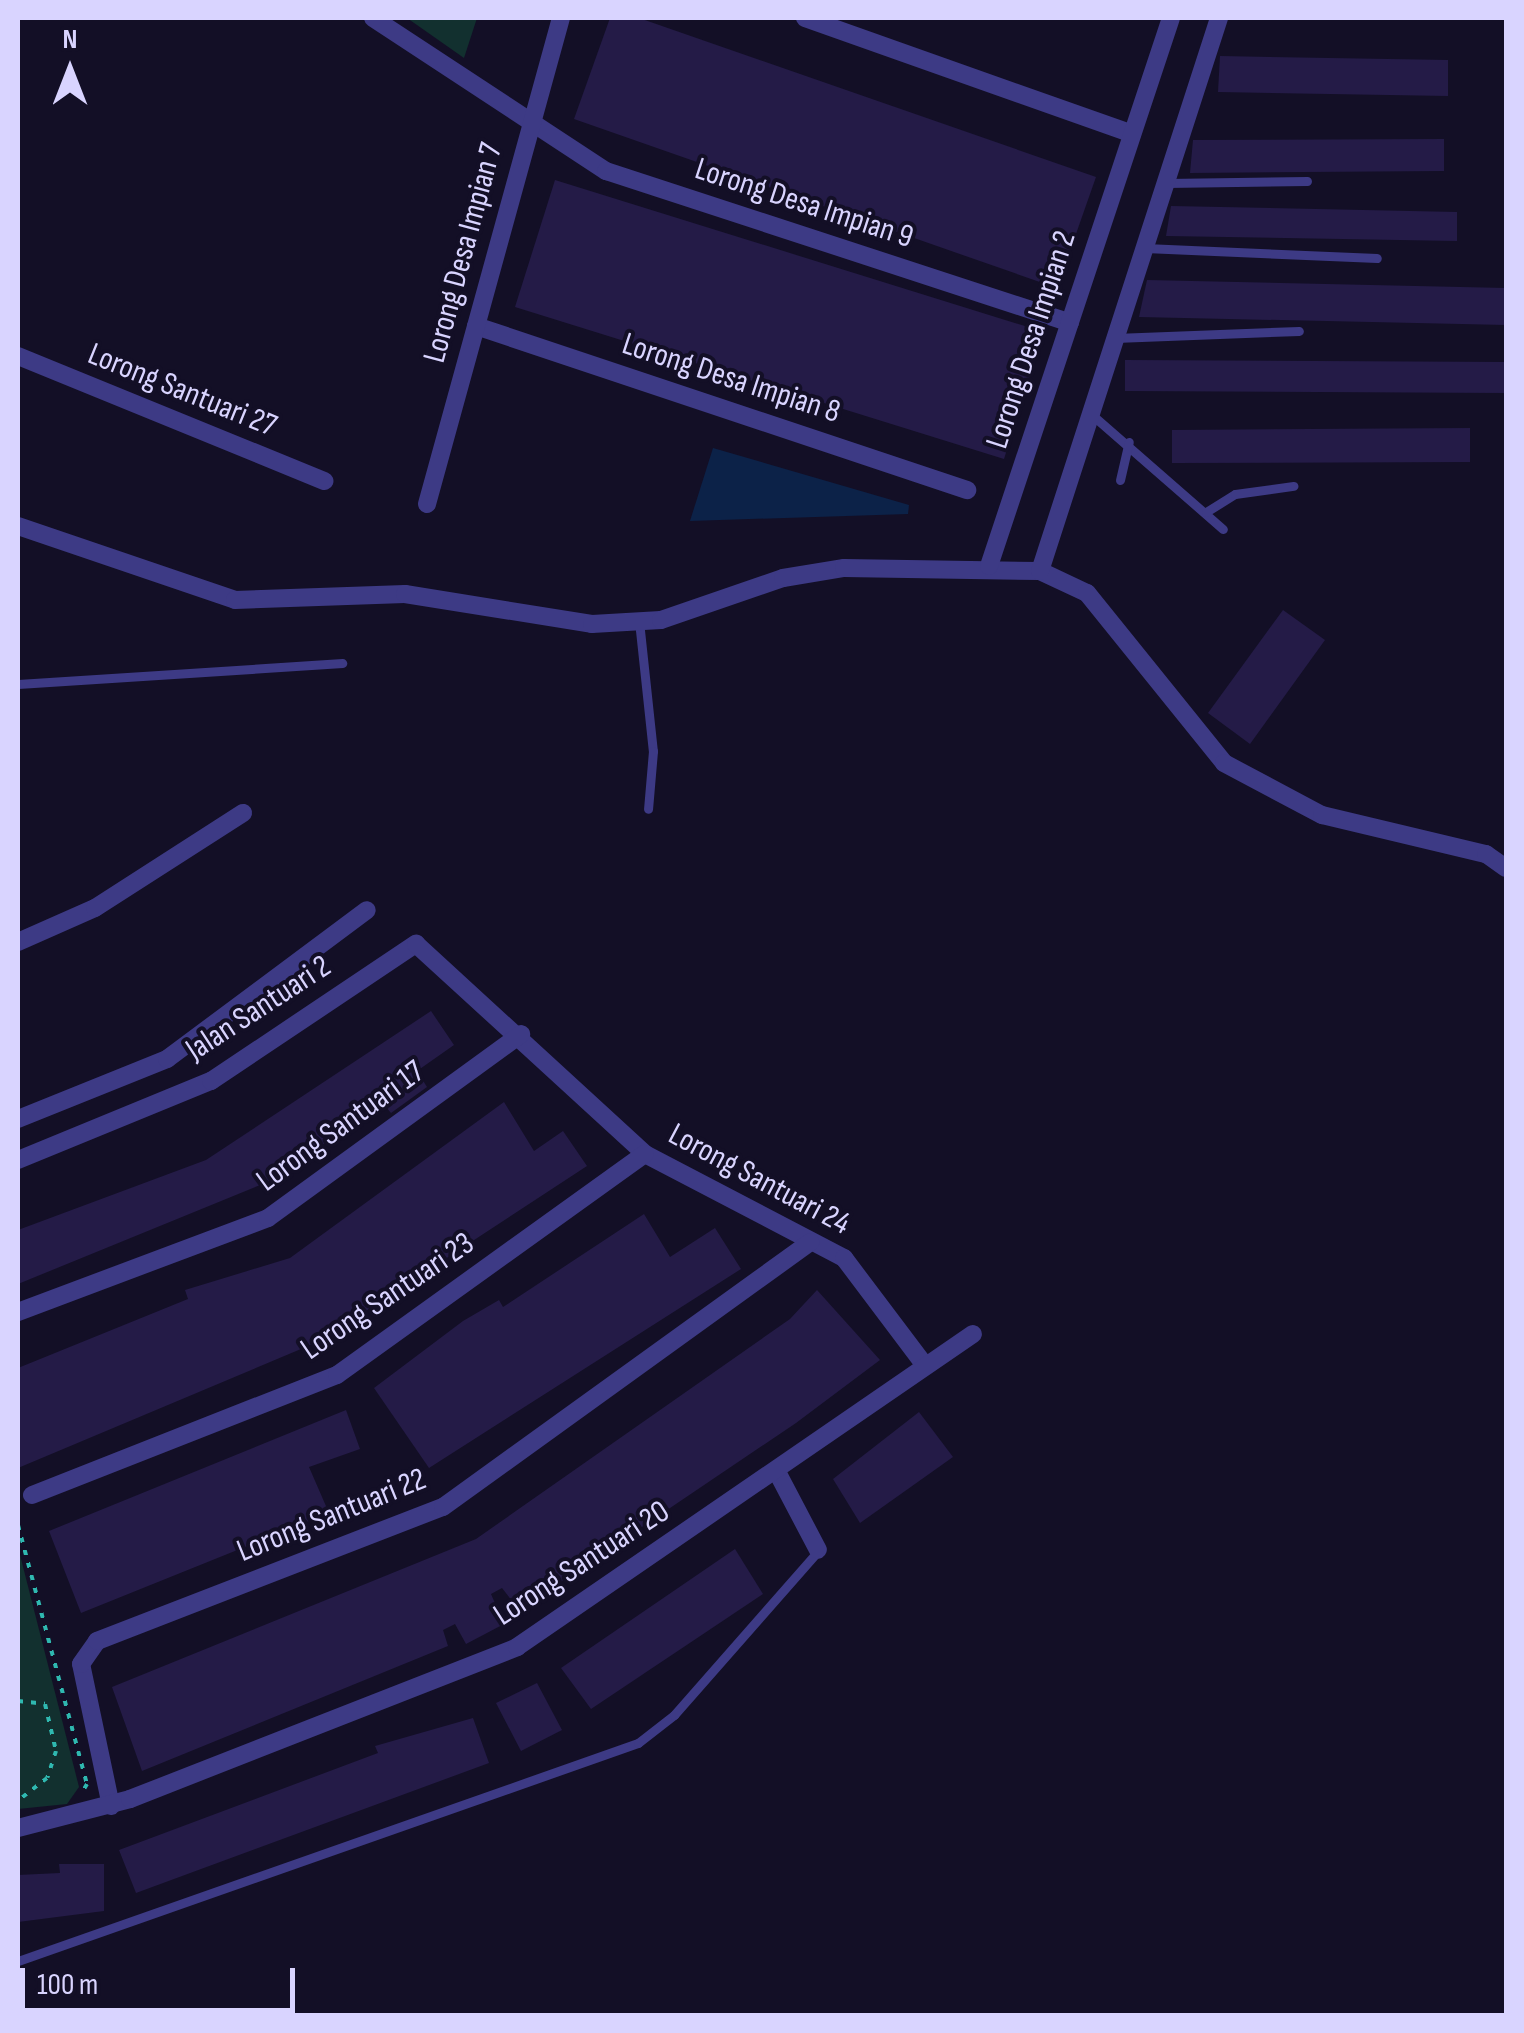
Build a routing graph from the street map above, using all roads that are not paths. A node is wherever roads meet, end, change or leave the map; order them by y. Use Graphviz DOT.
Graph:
graph roads {
  1 [pos="373,18"];
  2 [pos="561,18"];
  3 [pos="805,18"];
  4 [pos="1171,18"];
  5 [pos="1219,18"];
  6 [pos="529,122"];
  7 [pos="1132,134"];
  8 [pos="1307,181"];
  9 [pos="1166,183"];
  10 [pos="1145,248"];
  11 [pos="1377,258"];
  12 [pos="1070,323"];
  13 [pos="476,326"];
  14 [pos="1298,330"];
  15 [pos="1116,338"];
  16 [pos="18,356"];
  17 [pos="1091,414"];
  18 [pos="1130,442"];
  19 [pos="1120,480"];
  20 [pos="324,481"];
  21 [pos="1293,486"];
  22 [pos="967,490"];
  23 [pos="427,504"];
  24 [pos="1206,512"];
  25 [pos="18,526"];
  26 [pos="1223,529"];
  27 [pos="989,566"];
  28 [pos="1040,571"];
  29 [pos="638,621"];
  30 [pos="342,664"];
  31 [pos="18,684"];
  32 [pos="648,809"];
  33 [pos="243,813"];
  34 [pos="1506,868"];
  35 [pos="366,910"];
  36 [pos="18,942"];
  37 [pos="416,944"];
  38 [pos="521,1034"];
  39 [pos="18,1119"];
  40 [pos="645,1154"];
  41 [pos="18,1160"];
  42 [pos="810,1242"];
  43 [pos="18,1312"];
  44 [pos="972,1334"];
  45 [pos="924,1364"];
  46 [pos="776,1470"];
  47 [pos="32,1495"];
  48 [pos="818,1550"];
  49 [pos="111,1806"];
  50 [pos="18,1828"];
  51 [pos="18,1961"];
  1 -- 6 [label="street, Lorong Desa Impian 9"];
  2 -- 6 [label="street, Lorong Desa Impian 7"];
  3 -- 7 [label="street"];
  4 -- 7 [label="street, Lorong Desa Impian 2"];
  5 -- 9 [label="street"];
  6 -- 12 [label="street, Lorong Desa Impian 9"];
  6 -- 13 [label="street, Lorong Desa Impian 7"];
  7 -- 12 [label="street, Lorong Desa Impian 2"];
  8 -- 9 [label="lane"];
  9 -- 10 [label="street"];
  10 -- 11 [label="lane"];
  10 -- 15 [label="street"];
  12 -- 27 [label="street, Lorong Desa Impian 2"];
  13 -- 22 [label="street, Lorong Desa Impian 8"];
  13 -- 23 [label="street, Lorong Desa Impian 7"];
  14 -- 15 [label="lane"];
  15 -- 17 [label="street"];
  16 -- 20 [label="street, Lorong Santuari 27"];
  17 -- 18 [label="lane"];
  17 -- 28 [label="street"];
  18 -- 19 [label="lane"];
  18 -- 24 [label="lane"];
  21 -- 24 [label="lane"];
  24 -- 26 [label="lane"];
  25 -- 29 [label="street"];
  27 -- 28 [label="street"];
  27 -- 29 [label="street"];
  28 -- 34 [label="street"];
  29 -- 32 [label="lane"];
  30 -- 31 [label="lane"];
  33 -- 36 [label="street"];
  35 -- 39 [label="street"];
  37 -- 38 [label="street, Lorong Santuari 24"];
  37 -- 41 [label="street, Jalan Santuari 2"];
  38 -- 40 [label="street, Lorong Santuari 24"];
  38 -- 43 [label="street, Lorong Santuari 17"];
  40 -- 42 [label="street, Lorong Santuari 24"];
  40 -- 47 [label="street, Lorong Santuari 23"];
  42 -- 45 [label="street, Lorong Santuari 24"];
  42 -- 49 [label="street, Lorong Santuari 22"];
  44 -- 45 [label="street, Lorong Santuari 20"];
  45 -- 46 [label="street, Lorong Santuari 20"];
  46 -- 48 [label="street"];
  46 -- 49 [label="street, Lorong Santuari 20"];
  48 -- 51 [label="lane"];
  49 -- 50 [label="street, Lorong Santuari 20"];
}
